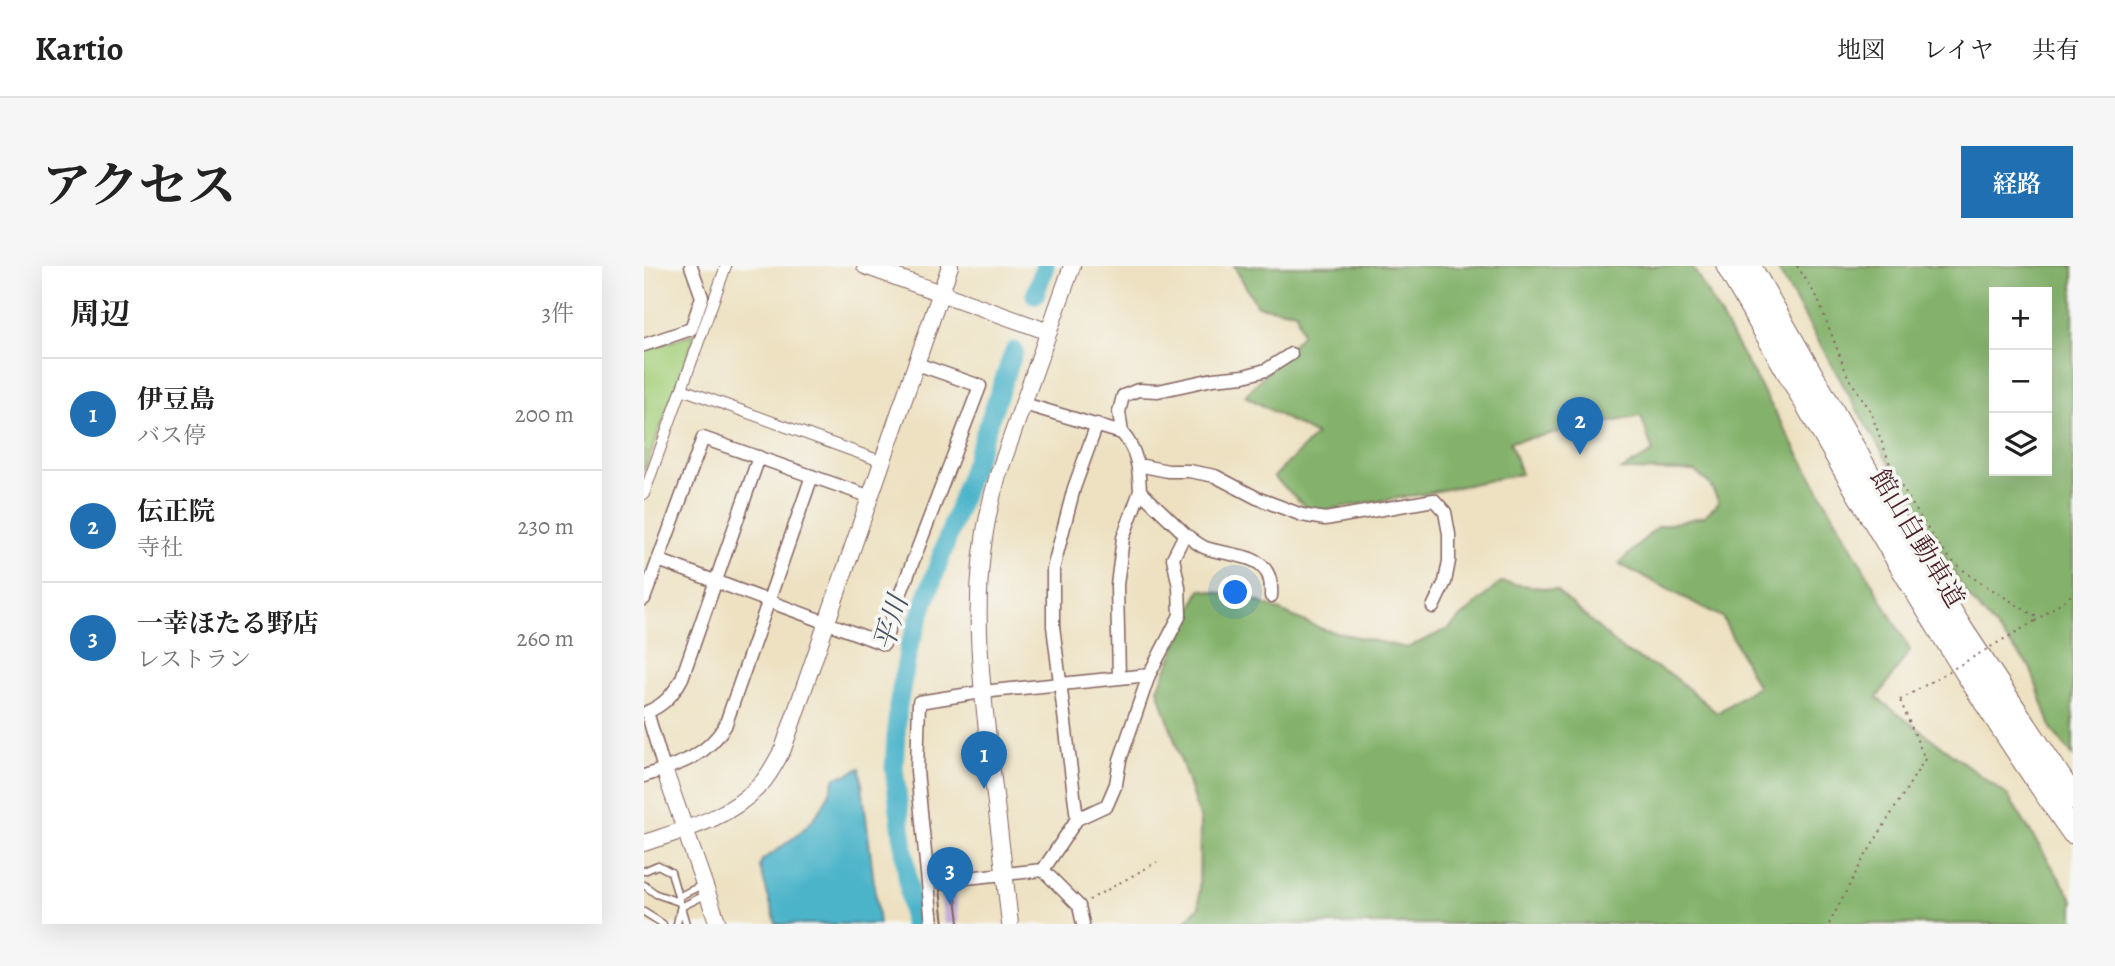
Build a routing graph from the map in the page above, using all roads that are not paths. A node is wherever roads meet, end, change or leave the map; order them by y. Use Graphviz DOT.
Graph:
graph roads {
  1 [pos="691,266"];
  2 [pos="726,266"];
  3 [pos="865,266"];
  4 [pos="950,266"];
  5 [pos="1072,266"];
  6 [pos="1728,266"];
  7 [pos="1749,266"];
  8 [pos="941,294"];
  9 [pos="1041,329"];
  10 [pos="644,345"];
  11 [pos="1292,354"];
  12 [pos="917,364"];
  13 [pos="682,389"];
  14 [pos="1024,404"];
  15 [pos="1097,424"];
  16 [pos="1122,433"];
  17 [pos="759,457"];
  18 [pos="876,459"];
  19 [pos="1139,465"];
  20 [pos="812,476"];
  21 [pos="1140,491"];
  22 [pos="644,494"];
  23 [pos="871,497"];
  24 [pos="1185,534"];
  25 [pos="659,560"];
  26 [pos="715,581"];
  27 [pos="1271,596"];
  28 [pos="644,599"];
  29 [pos="769,601"];
  30 [pos="1433,607"];
  31 [pos="827,623"];
  32 [pos="1149,675"];
  33 [pos="1119,678"];
  34 [pos="1061,684"];
  35 [pos="982,692"];
  36 [pos="664,769"];
  37 [pos="644,776"];
  38 [pos="2073,798"];
  39 [pos="1077,819"];
  40 [pos="685,829"];
  41 [pos="2073,832"];
  42 [pos="644,843"];
  43 [pos="1043,870"];
  44 [pos="644,871"];
  45 [pos="1004,874"];
  46 [pos="928,882"];
  47 [pos="644,885"];
  48 [pos="706,889"];
  49 [pos="679,902"];
  50 [pos="644,912"];
  51 [pos="663,924"];
  52 [pos="677,924"];
  53 [pos="686,924"];
  54 [pos="718,924"];
  55 [pos="932,924"];
  56 [pos="1010,924"];
  57 [pos="1083,924"];
  1 -- 10 [label="street"];
  2 -- 13 [label="street"];
  3 -- 8 [label="street"];
  4 -- 8 [label="street"];
  5 -- 9 [label="street"];
  6 -- 41 [label="highway, 館山自動車道"];
  7 -- 38 [label="highway, 館山自動車道"];
  8 -- 9 [label="street"];
  8 -- 12 [label="street"];
  9 -- 14 [label="street"];
  11 -- 16 [label="street"];
  12 -- 23 [label="street"];
  12 -- 31 [label="street"];
  13 -- 18 [label="street"];
  13 -- 22 [label="street"];
  14 -- 15 [label="street"];
  14 -- 35 [label="street"];
  15 -- 16 [label="street"];
  15 -- 34 [label="street"];
  16 -- 19 [label="street"];
  17 -- 20 [label="street"];
  17 -- 25 [label="street"];
  17 -- 26 [label="street"];
  19 -- 21 [label="street"];
  19 -- 30 [label="street"];
  20 -- 23 [label="street"];
  20 -- 29 [label="street"];
  21 -- 24 [label="street"];
  21 -- 33 [label="street"];
  23 -- 31 [label="street"];
  24 -- 27 [label="street"];
  24 -- 32 [label="street"];
  25 -- 26 [label="street"];
  25 -- 28 [label="street"];
  26 -- 29 [label="street"];
  26 -- 36 [label="street"];
  29 -- 31 [label="street"];
  29 -- 36 [label="street"];
  31 -- 40 [label="street"];
  32 -- 33 [label="street"];
  32 -- 39 [label="street"];
  33 -- 34 [label="street"];
  34 -- 35 [label="street"];
  34 -- 39 [label="street"];
  35 -- 45 [label="street"];
  35 -- 46 [label="street"];
  36 -- 37 [label="street"];
  36 -- 40 [label="street"];
  39 -- 43 [label="street"];
  40 -- 42 [label="street"];
  40 -- 48 [label="street"];
  43 -- 45 [label="street"];
  43 -- 57 [label="street"];
  44 -- 49 [label="lane"];
  45 -- 46 [label="street"];
  45 -- 56 [label="street"];
  46 -- 55 [label="street"];
  47 -- 49 [label="lane"];
  48 -- 49 [label="lane"];
  48 -- 54 [label="street"];
  49 -- 52 [label="lane"];
  49 -- 53 [label="lane"];
  50 -- 51 [label="lane"];
}
